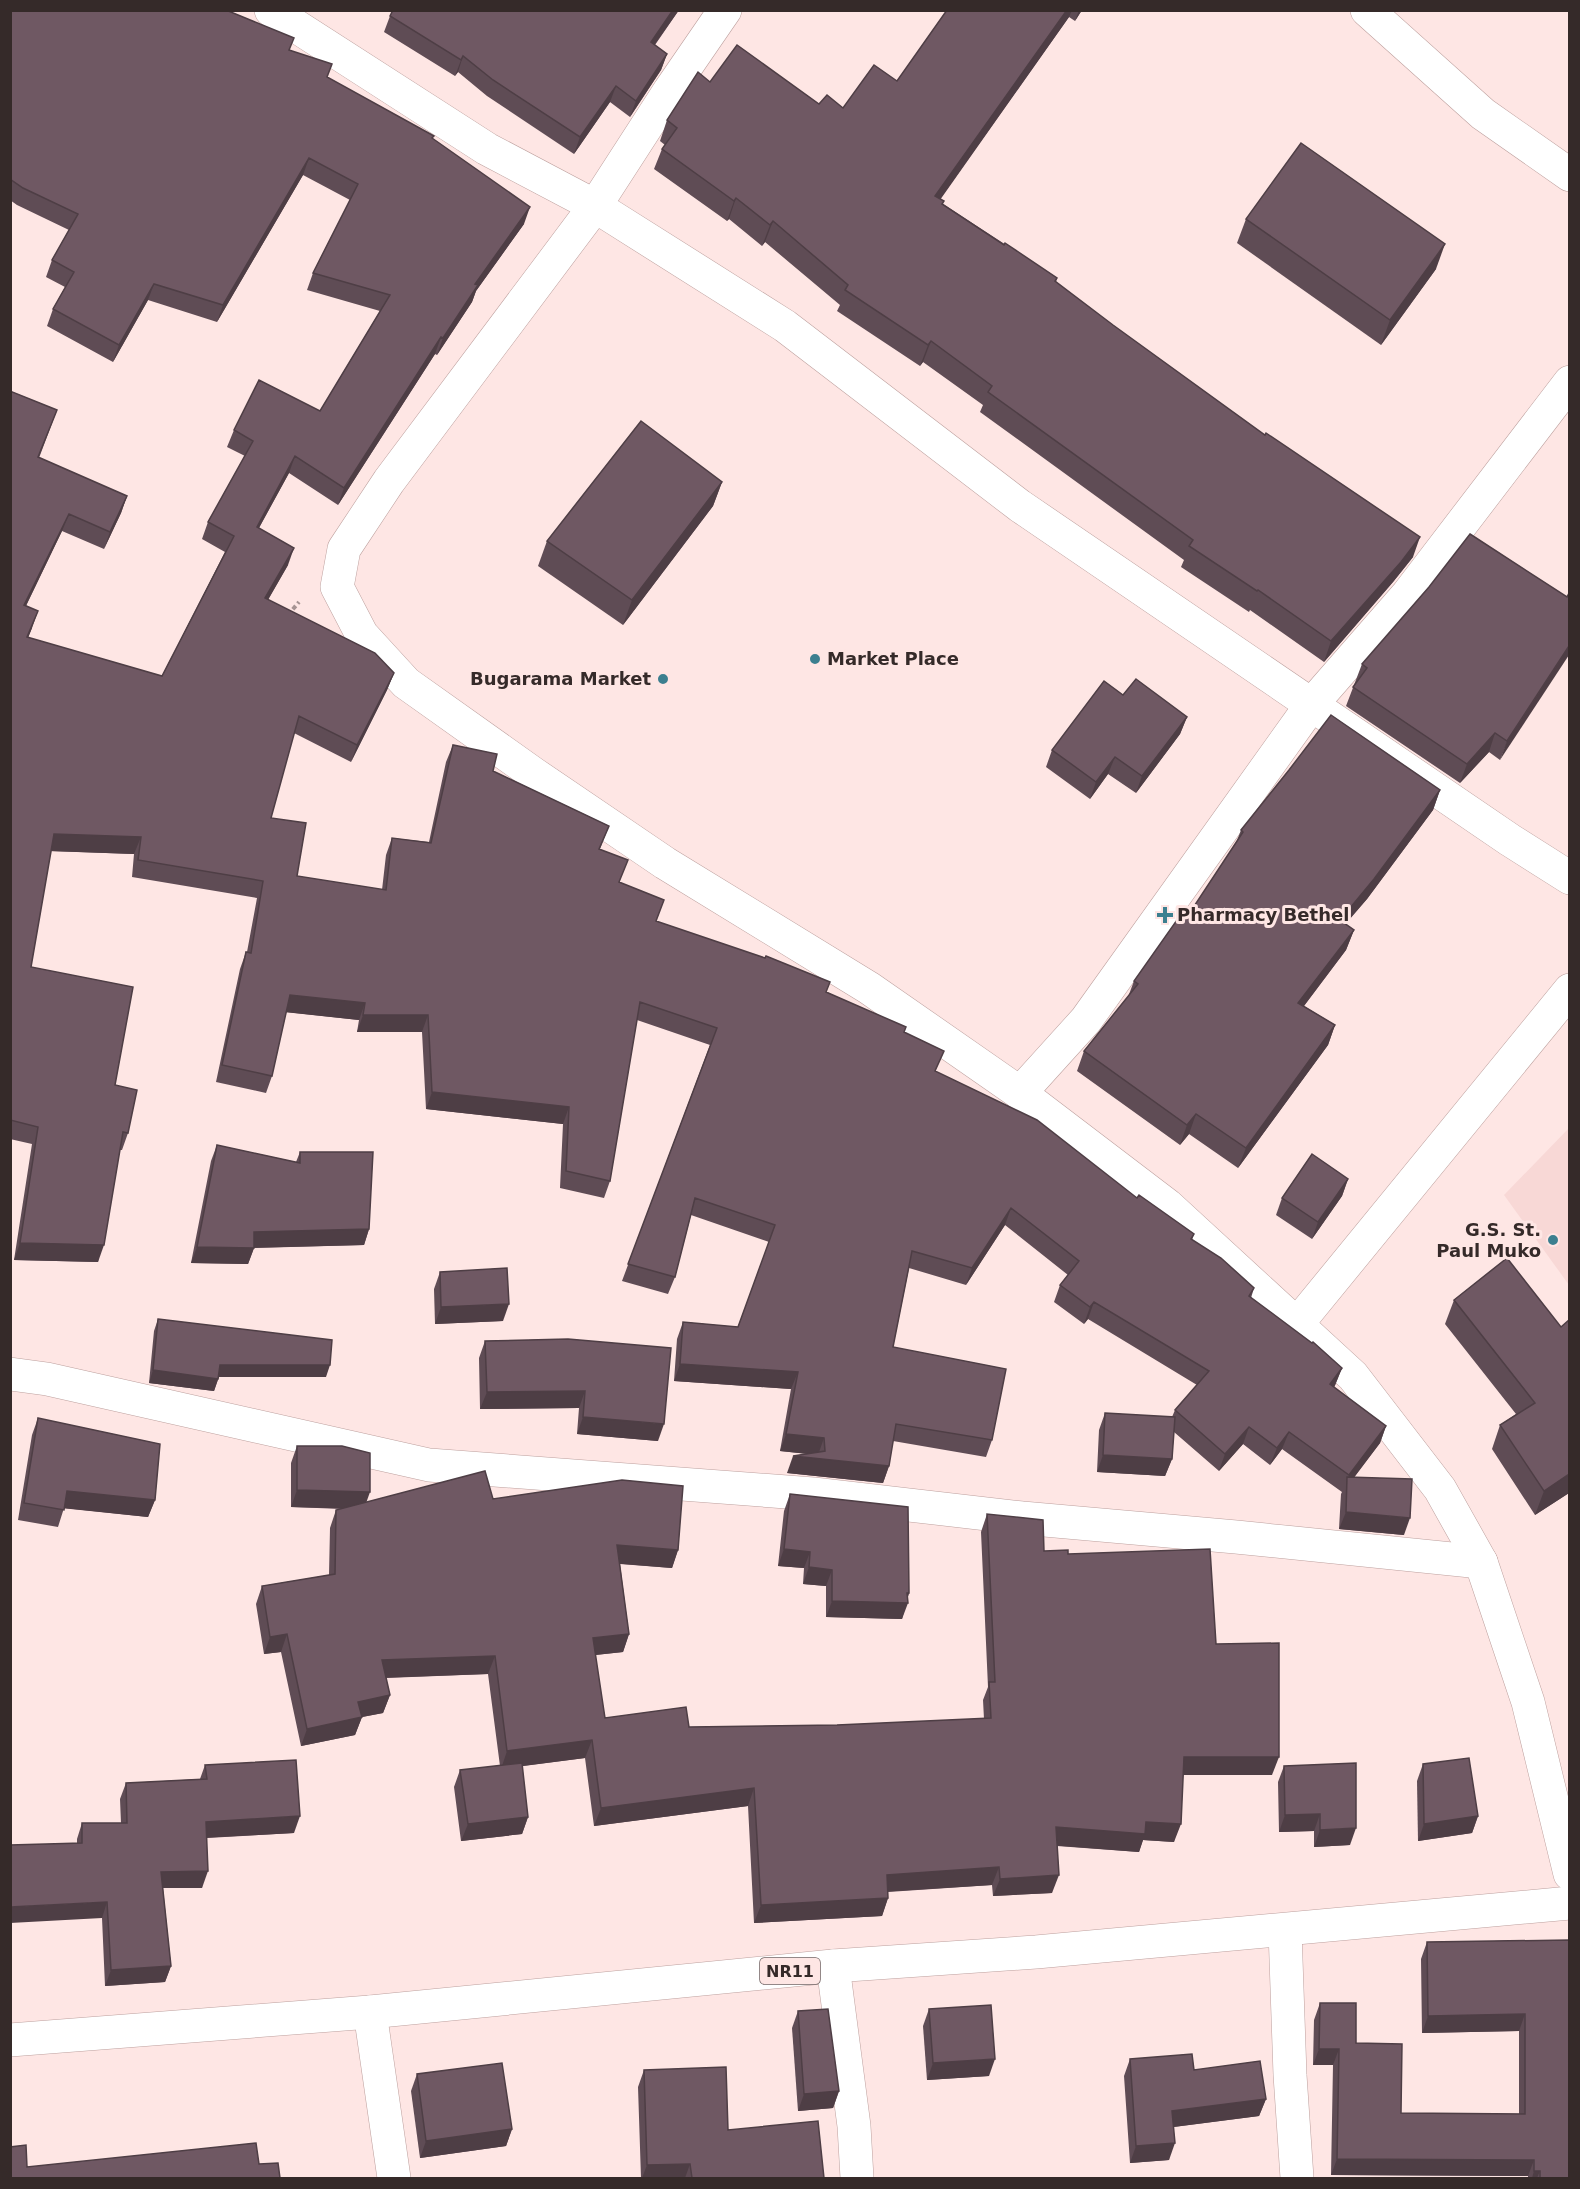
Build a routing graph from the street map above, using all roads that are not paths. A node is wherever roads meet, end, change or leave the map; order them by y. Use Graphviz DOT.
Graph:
graph roads {
  1 [pos="271,10"];
  2 [pos="725,10"];
  3 [pos="1367,10"];
  4 [pos="1569,175"];
  5 [pos="595,206"];
  6 [pos="1569,382"];
  7 [pos="1312,704"];
  8 [pos="1569,878"];
  9 [pos="1569,990"];
  10 [pos="1020,1093"];
  11 [pos="1297,1324"];
  12 [pos="10,1374"];
  13 [pos="1481,1563"];
  14 [pos="1569,1874"];
  15 [pos="1569,1903"];
  16 [pos="1286,1930"];
  17 [pos="833,1966"];
  18 [pos="370,2012"];
  19 [pos="10,2040"];
  20 [pos="394,2178"];
  21 [pos="857,2178"];
  22 [pos="1297,2178"];
  1 -- 5 [label="main road"];
  2 -- 5 [label="main road"];
  3 -- 4 [label="main road"];
  5 -- 7 [label="main road"];
  5 -- 10 [label="main road"];
  6 -- 7 [label="main road"];
  7 -- 8 [label="main road"];
  7 -- 10 [label="main road"];
  9 -- 11 [label="main road"];
  10 -- 11 [label="main road"];
  11 -- 13 [label="main road"];
  12 -- 13 [label="main road"];
  13 -- 14 [label="main road"];
  15 -- 16 [label="main road, NR11"];
  16 -- 17 [label="main road, NR11"];
  16 -- 22 [label="main road"];
  17 -- 18 [label="main road, NR11"];
  17 -- 21 [label="main road"];
  18 -- 19 [label="main road, NR11"];
  18 -- 20 [label="main road"];
}
